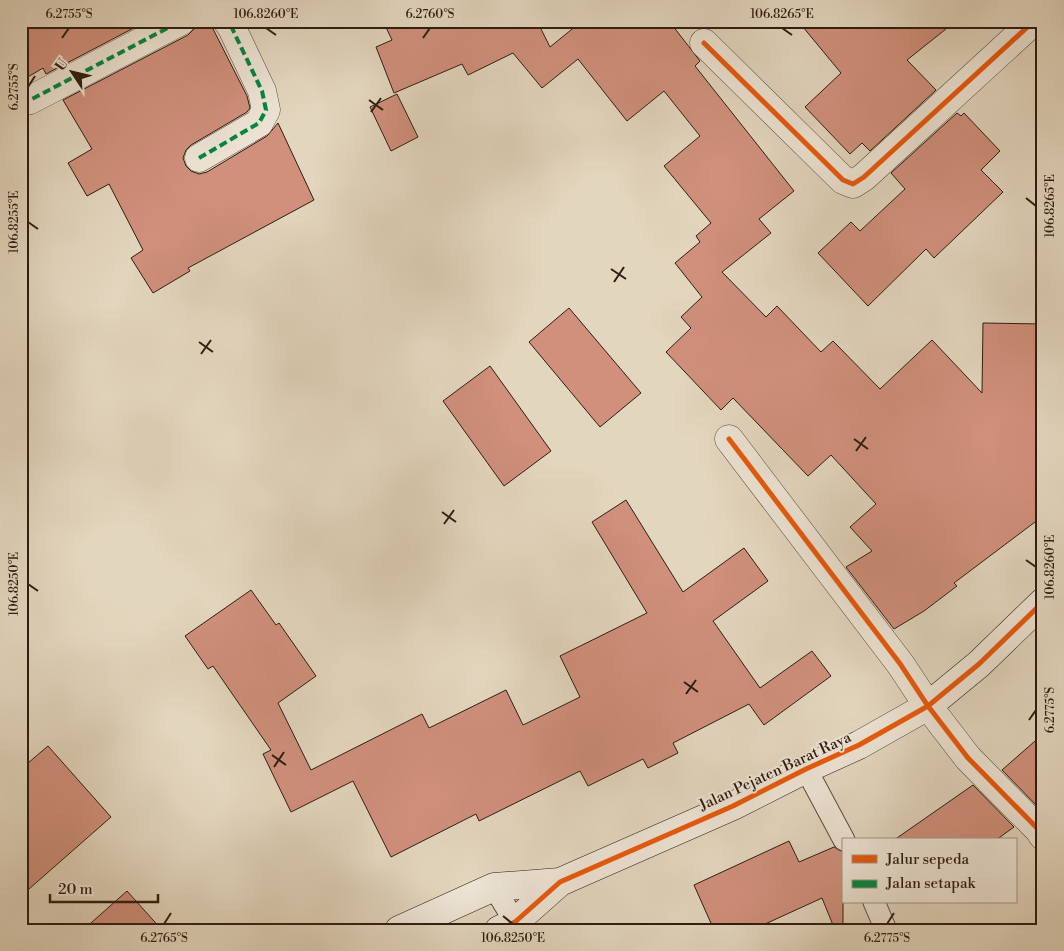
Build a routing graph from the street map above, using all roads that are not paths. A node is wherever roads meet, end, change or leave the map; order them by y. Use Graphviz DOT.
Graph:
graph roads {
  1 [pos="181,21"];
  2 [pos="227,21"];
  3 [pos="1034,21"];
  4 [pos="704,43"];
  5 [pos="21,102"];
  6 [pos="199,158"];
  7 [pos="729,439"];
  8 [pos="1043,602"];
  9 [pos="928,706"];
  10 [pos="806,769"];
  11 [pos="1043,836"];
  12 [pos="843,838"];
  13 [pos="560,882"];
  14 [pos="494,887"];
  15 [pos="875,904"];
  16 [pos="512,927"];
  17 [pos="399,930"];
  18 [pos="886,930"];
  1 -- 5 [label="street"];
  2 -- 6 [label="street"];
  3 -- 4 [label="street"];
  7 -- 9 [label="street"];
  8 -- 9 [label="street, Jalan Pejaten Barat Raya"];
  9 -- 10 [label="street, Jalan Pejaten Barat Raya"];
  9 -- 11 [label="street"];
  10 -- 12 [label="lane"];
  10 -- 13 [label="street, Jalan Pejaten Barat Raya"];
  13 -- 14 [label="street, Jalan Pejaten Barat Raya"];
  13 -- 16 [label="street, Jalan Pejaten Barat Raya"];
  14 -- 16 [label="lane"];
  14 -- 17 [label="street, Jalan Pejaten Barat Raya"];
  15 -- 18 [label="lane"];
}
